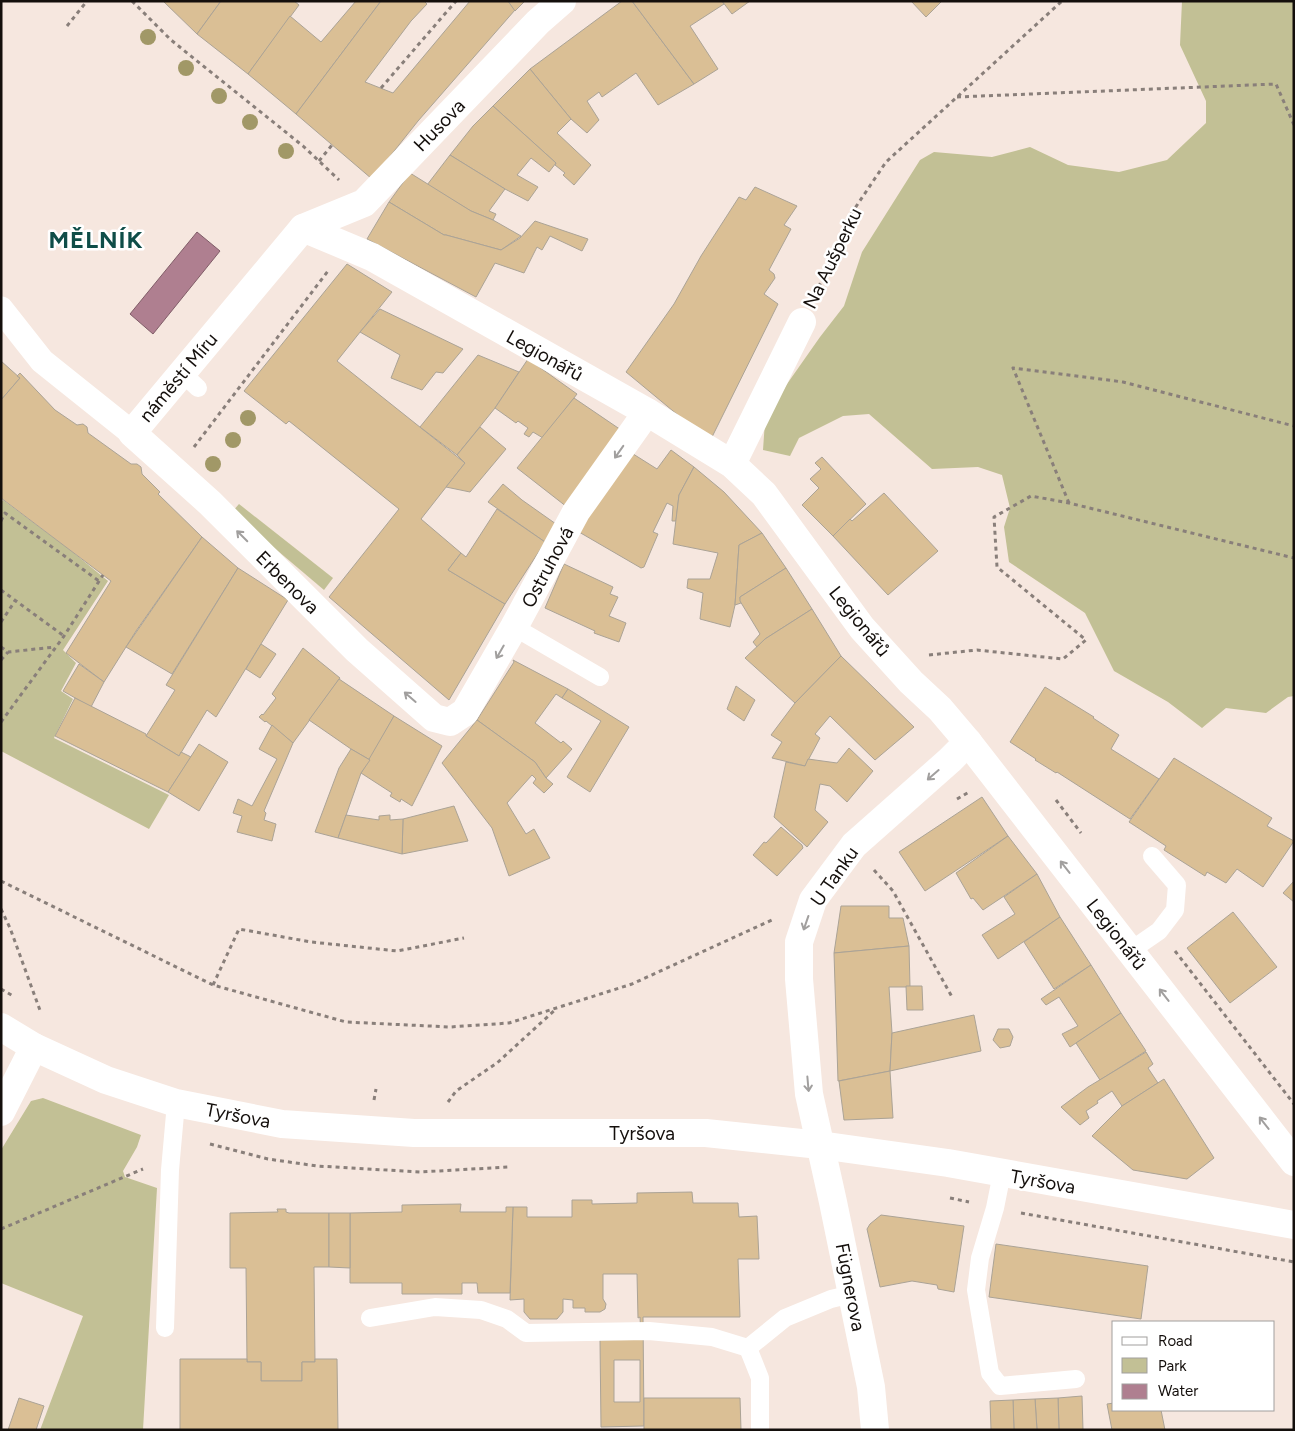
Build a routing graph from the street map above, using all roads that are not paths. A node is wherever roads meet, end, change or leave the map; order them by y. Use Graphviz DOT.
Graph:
graph roads {
  1 [pos="562,1"];
  2 [pos="303,228"];
  3 [pos="1,309"];
  4 [pos="802,322"];
  5 [pos="647,412"];
  6 [pos="132,432"];
  7 [pos="732,464"];
  8 [pos="514,627"];
  9 [pos="600,677"];
  10 [pos="450,722"];
  11 [pos="968,742"];
  12 [pos="1152,856"];
  13 [pos="1130,950"];
  14 [pos="1,1027"];
  15 [pos="34,1048"];
  16 [pos="176,1103"];
  17 [pos="1,1112"];
  18 [pos="820,1145"];
  19 [pos="1294,1162"];
  20 [pos="1002,1173"];
  21 [pos="1294,1225"];
  22 [pos="852,1294"];
  23 [pos="370,1318"];
  24 [pos="165,1328"];
  25 [pos="748,1348"];
  26 [pos="1076,1379"];
  27 [pos="760,1430"];
  28 [pos="875,1430"];
  1 -- 2 [label="street, Husova"];
  2 -- 5 [label="street, Legionářů"];
  2 -- 6 [label="street, náměstí Míru"];
  3 -- 6 [label="street, náměstí Míru"];
  4 -- 7 [label="street, Na Aušperku"];
  5 -- 7 [label="street, Legionářů"];
  5 -- 8 [label="street, Ostruhová, one-way"];
  10 -- 6 [label="street, Erbenova, one-way"];
  7 -- 11 [label="street, Legionářů"];
  8 -- 9 [label="lane"];
  8 -- 10 [label="street, Ostruhová, one-way"];
  13 -- 11 [label="street, Legionářů, one-way"];
  11 -- 18 [label="street, U Tanku, one-way"];
  12 -- 13 [label="lane"];
  19 -- 13 [label="street, Legionářů, one-way"];
  14 -- 15 [label="street, Tyršova"];
  15 -- 16 [label="street, Tyršova"];
  15 -- 17 [label="street"];
  16 -- 18 [label="street, Tyršova"];
  16 -- 24 [label="lane"];
  18 -- 20 [label="street, Tyršova"];
  18 -- 22 [label="street, Fügnerova"];
  20 -- 21 [label="street, Tyršova"];
  20 -- 26 [label="lane"];
  22 -- 25 [label="lane"];
  22 -- 28 [label="street, Fügnerova"];
  23 -- 25 [label="lane"];
  25 -- 27 [label="lane"];
}
